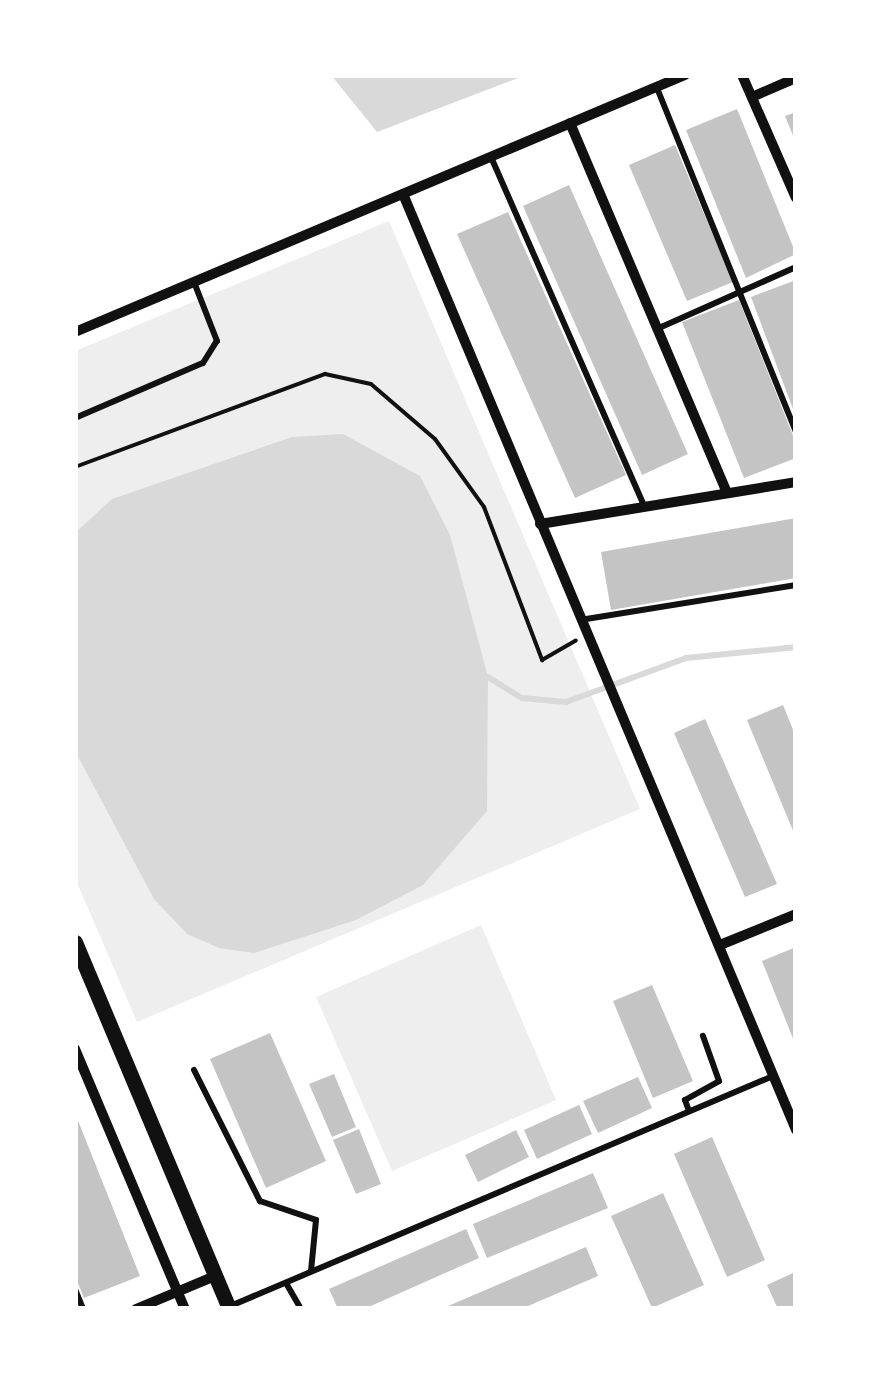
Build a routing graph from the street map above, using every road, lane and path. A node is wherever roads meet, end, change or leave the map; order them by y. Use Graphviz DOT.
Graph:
graph roads {
  1 [pos="685,75"];
  2 [pos="742,75"];
  3 [pos="796,78"];
  4 [pos="656,87"];
  5 [pos="752,97"];
  6 [pos="570,123"];
  7 [pos="491,157"];
  8 [pos="792,179"];
  9 [pos="403,194"];
  10 [pos="796,198"];
  11 [pos="796,267"];
  12 [pos="194,282"];
  13 [pos="740,292"];
  14 [pos="658,328"];
  15 [pos="75,332"];
  16 [pos="75,418"];
  17 [pos="796,432"];
  18 [pos="75,467"];
  19 [pos="796,482"];
  20 [pos="727,493"];
  21 [pos="644,506"];
  22 [pos="540,524"];
  23 [pos="796,585"];
  24 [pos="580,620"];
  25 [pos="586,635"];
  26 [pos="796,914"];
  27 [pos="75,942"];
  28 [pos="720,945"];
  29 [pos="703,1036"];
  30 [pos="75,1049"];
  31 [pos="194,1070"];
  32 [pos="80,1075"];
  33 [pos="774,1076"];
  34 [pos="689,1111"];
  35 [pos="796,1130"];
  36 [pos="310,1272"];
  37 [pos="215,1276"];
  38 [pos="286,1283"];
  39 [pos="75,1290"];
  40 [pos="178,1292"];
  41 [pos="228,1308"];
  42 [pos="83,1309"];
  43 [pos="136,1309"];
  44 [pos="185,1309"];
  45 [pos="301,1309"];
  1 -- 4 [label="street"];
  2 -- 5 [label="street"];
  3 -- 5 [label="street"];
  4 -- 6 [label="street"];
  4 -- 13 [label="lane"];
  5 -- 8 [label="street"];
  6 -- 7 [label="street"];
  6 -- 14 [label="street"];
  7 -- 9 [label="street"];
  7 -- 21 [label="lane"];
  8 -- 10 [label="street"];
  9 -- 12 [label="street"];
  9 -- 22 [label="street"];
  11 -- 13 [label="lane"];
  12 -- 15 [label="street"];
  12 -- 16 [label="lane"];
  13 -- 14 [label="lane"];
  13 -- 17 [label="lane"];
  14 -- 20 [label="street"];
  18 -- 25 [label="path"];
  19 -- 20 [label="street"];
  20 -- 21 [label="street"];
  21 -- 22 [label="street"];
  22 -- 24 [label="street"];
  23 -- 24 [label="lane"];
  24 -- 25 [label="street"];
  25 -- 28 [label="street"];
  26 -- 28 [label="street"];
  27 -- 37 [label="street"];
  28 -- 33 [label="street"];
  29 -- 34 [label="lane"];
  30 -- 32 [label="street"];
  31 -- 36 [label="lane"];
  32 -- 40 [label="street"];
  33 -- 34 [label="lane"];
  33 -- 35 [label="street"];
  34 -- 36 [label="lane"];
  36 -- 38 [label="lane"];
  37 -- 40 [label="street"];
  37 -- 41 [label="street"];
  38 -- 41 [label="lane"];
  38 -- 45 [label="lane"];
  39 -- 42 [label="lane"];
  40 -- 43 [label="street"];
  40 -- 44 [label="street"];
}
